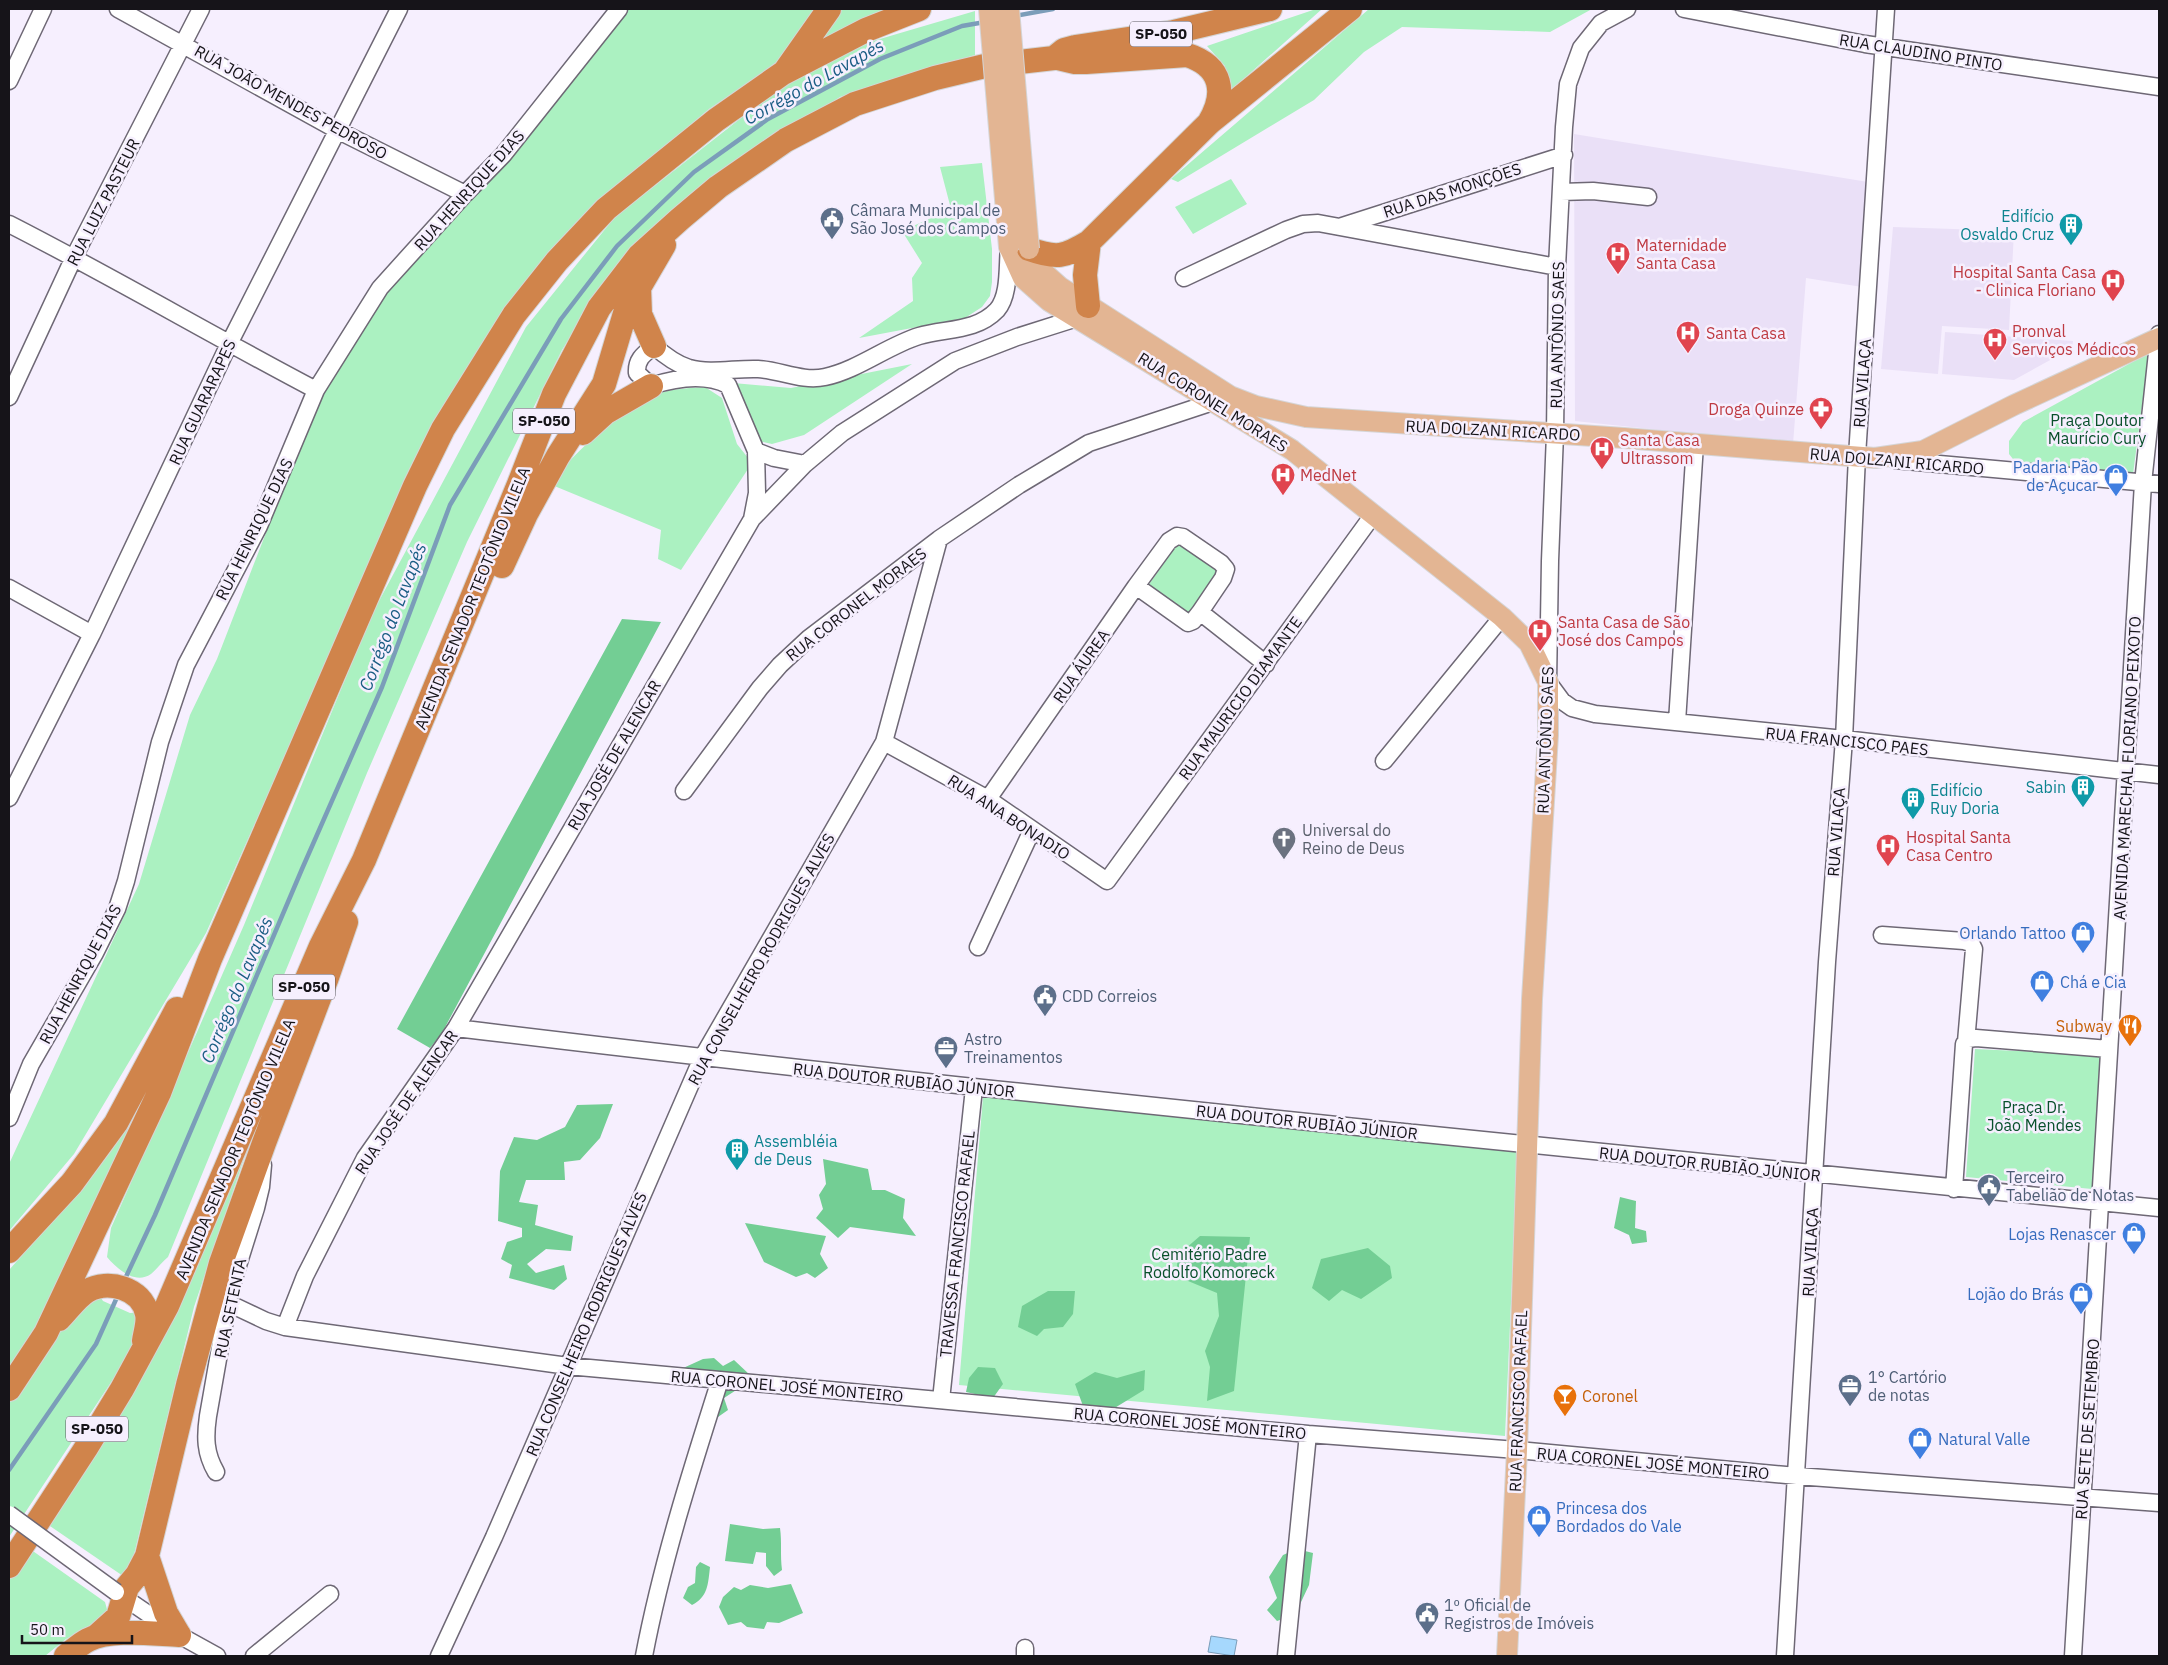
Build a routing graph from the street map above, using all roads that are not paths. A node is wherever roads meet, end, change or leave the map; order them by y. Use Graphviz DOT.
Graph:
graph roads {
  1 [pos="43,9"];
  2 [pos="118,9"];
  3 [pos="201,9"];
  4 [pos="399,9"];
  5 [pos="619,9"];
  6 [pos="829,9"];
  7 [pos="919,9"];
  8 [pos="989,9"];
  9 [pos="1009,9"];
  10 [pos="1270,9"];
  11 [pos="1350,9"];
  12 [pos="1627,9"];
  13 [pos="1684,9"];
  14 [pos="1886,9"];
  15 [pos="1616,12"];
  16 [pos="183,44"];
  17 [pos="1884,47"];
  18 [pos="1054,58"];
  19 [pos="783,73"];
  20 [pos="9,81"];
  21 [pos="2159,87"];
  22 [pos="1209,123"];
  23 [pos="337,130"];
  24 [pos="1564,155"];
  25 [pos="1562,192"];
  26 [pos="465,194"];
  27 [pos="1648,197"];
  28 [pos="680,218"];
  29 [pos="9,224"];
  30 [pos="1341,226"];
  31 [pos="1089,242"];
  32 [pos="1019,248"];
  33 [pos="74,257"];
  34 [pos="1557,267"];
  35 [pos="1184,278"];
  36 [pos="639,287"];
  37 [pos="1083,312"];
  38 [pos="963,329"];
  39 [pos="2159,334"];
  40 [pos="2159,338"];
  41 [pos="229,344"];
  42 [pos="654,346"];
  43 [pos="956,361"];
  44 [pos="651,386"];
  45 [pos="316,390"];
  46 [pos="9,397"];
  47 [pos="1213,402"];
  48 [pos="1306,417"];
  49 [pos="1555,434"];
  50 [pos="1695,444"];
  51 [pos="1292,450"];
  52 [pos="756,451"];
  53 [pos="558,456"];
  54 [pos="1866,457"];
  55 [pos="805,464"];
  56 [pos="2151,484"];
  57 [pos="1373,515"];
  58 [pos="752,519"];
  59 [pos="939,539"];
  60 [pos="1136,586"];
  61 [pos="9,588"];
  62 [pos="1200,612"];
  63 [pos="1502,616"];
  64 [pos="92,634"];
  65 [pos="451,650"];
  66 [pos="1266,664"];
  67 [pos="1548,682"];
  68 [pos="1677,722"];
  69 [pos="1844,739"];
  70 [pos="884,742"];
  71 [pos="1384,761"];
  72 [pos="2126,771"];
  73 [pos="2159,775"];
  74 [pos="684,791"];
  75 [pos="9,798"];
  76 [pos="988,799"];
  77 [pos="1032,830"];
  78 [pos="364,860"];
  79 [pos="1106,881"];
  80 [pos="1882,935"];
  81 [pos="978,947"];
  82 [pos="210,959"];
  83 [pos="456,1028"];
  84 [pos="1966,1042"];
  85 [pos="2110,1049"];
  86 [pos="702,1058"];
  87 [pos="974,1088"];
  88 [pos="9,1118"];
  89 [pos="264,1143"];
  90 [pos="1528,1145"];
  91 [pos="1814,1175"];
  92 [pos="1954,1189"];
  93 [pos="2102,1202"];
  94 [pos="2159,1208"];
  95 [pos="9,1251"];
  96 [pos="228,1303"];
  97 [pos="285,1327"];
  98 [pos="46,1333"];
  99 [pos="142,1351"];
  100 [pos="568,1366"];
  101 [pos="720,1380"];
  102 [pos="9,1388"];
  103 [pos="941,1400"];
  104 [pos="1308,1434"];
  105 [pos="1517,1450"];
  106 [pos="216,1472"];
  107 [pos="1797,1476"];
  108 [pos="2083,1499"];
  109 [pos="2159,1503"];
  110 [pos="9,1514"];
  111 [pos="147,1556"];
  112 [pos="9,1566"];
  113 [pos="330,1594"];
  114 [pos="121,1595"];
  115 [pos="98,1635"];
  116 [pos="192,1645"];
  117 [pos="66,1656"];
  118 [pos="217,1656"];
  119 [pos="254,1656"];
  120 [pos="438,1656"];
  121 [pos="644,1656"];
  122 [pos="1286,1656"];
  123 [pos="1507,1656"];
  124 [pos="1785,1656"];
  125 [pos="2073,1656"];
  1 -- 20 [label="street"];
  2 -- 16 [label="street, RUA JOÃO MENDES PEDROSO"];
  3 -- 16 [label="street, RUA LUIZ PASTEUR"];
  4 -- 23 [label="street, RUA GUARARAPES"];
  5 -- 26 [label="street, RUA HENRIQUE DIAS"];
  6 -- 19 [label="highway"];
  7 -- 19 [label="highway"];
  8 -- 32 [label="main road, bridge"];
  9 -- 32 [label="main road, bridge"];
  10 -- 18 [label="highway, AVENIDA SENADOR TEOTÔNIO VILELA / SP-050"];
  11 -- 22 [label="highway"];
  12 -- 15 [label="street"];
  13 -- 17 [label="street, RUA CLAUDINO PINTO"];
  14 -- 17 [label="street, RUA VILAÇA"];
  15 -- 24 [label="street"];
  16 -- 23 [label="street, RUA JOÃO MENDES PEDROSO"];
  16 -- 33 [label="street, RUA LUIZ PASTEUR"];
  17 -- 21 [label="street, RUA CLAUDINO PINTO"];
  17 -- 54 [label="street, RUA VILAÇA"];
  18 -- 22 [label="highway"];
  18 -- 28 [label="highway, AVENIDA SENADOR TEOTÔNIO VILELA / SP-050"];
  19 -- 82 [label="highway"];
  22 -- 31 [label="highway"];
  23 -- 26 [label="street, RUA JOÃO MENDES PEDROSO"];
  23 -- 41 [label="street, RUA GUARARAPES"];
  24 -- 25 [label="street, RUA ANTÔNIO SAES"];
  24 -- 30 [label="street, RUA DAS MONÇÕES"];
  25 -- 27 [label="street"];
  25 -- 34 [label="street, RUA ANTÔNIO SAES"];
  26 -- 45 [label="street, RUA HENRIQUE DIAS"];
  28 -- 36 [label="highway"];
  28 -- 65 [label="highway, AVENIDA SENADOR TEOTÔNIO VILELA / SP-050"];
  29 -- 33 [label="street"];
  30 -- 34 [label="street, RUA DAS MONÇÕES"];
  30 -- 35 [label="street, RUA DAS MONÇÕES"];
  31 -- 32 [label="highway"];
  31 -- 37 [label="highway"];
  32 -- 37 [label="main road, RUA DOLZANI RICARDO"];
  32 -- 38 [label="street"];
  33 -- 41 [label="street"];
  33 -- 46 [label="street, RUA LUIZ PASTEUR"];
  34 -- 49 [label="street, RUA ANTÔNIO SAES"];
  36 -- 42 [label="highway"];
  36 -- 53 [label="highway"];
  37 -- 43 [label="street, RUA JOSÉ DE ALENCAR"];
  37 -- 47 [label="main road, RUA CORONEL MORAES"];
  37 -- 48 [label="main road, RUA DOLZANI RICARDO"];
  38 -- 42 [label="street"];
  38 -- 43 [label="street"];
  39 -- 40 [label="street, AVENIDA MARECHAL FLORIANO PEIXOTO"];
  40 -- 54 [label="main road"];
  40 -- 56 [label="street, AVENIDA MARECHAL FLORIANO PEIXOTO"];
  41 -- 45 [label="street"];
  41 -- 64 [label="street, RUA GUARARAPES"];
  42 -- 44 [label="street"];
  43 -- 55 [label="street, RUA JOSÉ DE ALENCAR"];
  44 -- 52 [label="street"];
  44 -- 53 [label="highway"];
  45 -- 88 [label="street, RUA HENRIQUE DIAS"];
  47 -- 51 [label="main road, RUA CORONEL MORAES"];
  47 -- 59 [label="street"];
  48 -- 49 [label="main road, RUA DOLZANI RICARDO"];
  48 -- 51 [label="main road"];
  49 -- 50 [label="main road, RUA DOLZANI RICARDO"];
  49 -- 67 [label="street, RUA ANTÔNIO SAES"];
  50 -- 54 [label="main road, RUA DOLZANI RICARDO"];
  50 -- 68 [label="street"];
  51 -- 57 [label="main road, RUA CORONEL MORAES"];
  52 -- 55 [label="street"];
  52 -- 58 [label="street"];
  53 -- 65 [label="highway"];
  54 -- 56 [label="street, RUA DOLZANI RICARDO"];
  54 -- 69 [label="street, RUA VILAÇA"];
  55 -- 58 [label="street, RUA JOSÉ DE ALENCAR"];
  56 -- 72 [label="street, AVENIDA MARECHAL FLORIANO PEIXOTO"];
  57 -- 63 [label="main road, RUA CORONEL MORAES"];
  57 -- 66 [label="street, RUA MAURICIO DIAMANTE"];
  58 -- 83 [label="street, RUA JOSÉ DE ALENCAR"];
  59 -- 70 [label="street, RUA CONSELHEIRO RODRIGUES ALVES"];
  59 -- 74 [label="street, RUA CORONEL MORAES"];
  60 -- 62 [label="street"];
  60 -- 62 [label="street, RUA ÁUREA"];
  60 -- 76 [label="street, RUA ÁUREA"];
  61 -- 64 [label="street"];
  62 -- 66 [label="street"];
  63 -- 67 [label="main road, RUA CORONEL MORAES"];
  63 -- 71 [label="street"];
  64 -- 75 [label="street, RUA GUARARAPES"];
  65 -- 78 [label="highway, AVENIDA SENADOR TEOTÔNIO VILELA / SP-050"];
  66 -- 79 [label="street, RUA MAURICIO DIAMANTE"];
  67 -- 68 [label="street, RUA FRANCISCO PAES"];
  67 -- 90 [label="main road, RUA ANTÔNIO SAES"];
  68 -- 69 [label="street, RUA FRANCISCO PAES"];
  69 -- 72 [label="street, RUA FRANCISCO PAES"];
  69 -- 91 [label="street, RUA VILAÇA"];
  70 -- 76 [label="street, RUA ANA BONADIO"];
  70 -- 86 [label="street, RUA CONSELHEIRO RODRIGUES ALVES"];
  72 -- 73 [label="street, RUA FRANCISCO PAES"];
  72 -- 85 [label="street, AVENIDA MARECHAL FLORIANO PEIXOTO"];
  76 -- 77 [label="street, RUA ANA BONADIO"];
  77 -- 79 [label="street, RUA ANA BONADIO"];
  77 -- 81 [label="street"];
  78 -- 89 [label="highway"];
  78 -- 99 [label="highway, AVENIDA SENADOR TEOTÔNIO VILELA / SP-050"];
  80 -- 84 [label="street"];
  82 -- 95 [label="highway"];
  82 -- 98 [label="highway"];
  83 -- 86 [label="street, RUA DOUTOR RUBIÃO JÚNIOR"];
  83 -- 97 [label="street, RUA JOSÉ DE ALENCAR"];
  84 -- 85 [label="street"];
  84 -- 92 [label="street"];
  85 -- 93 [label="street, AVENIDA MARECHAL FLORIANO PEIXOTO"];
  86 -- 87 [label="street, RUA DOUTOR RUBIÃO JÚNIOR"];
  86 -- 100 [label="street, RUA CONSELHEIRO RODRIGUES ALVES"];
  87 -- 90 [label="street, RUA DOUTOR RUBIÃO JÚNIOR"];
  87 -- 103 [label="street, TRAVESSA FRANCISCO RAFAEL"];
  89 -- 96 [label="street, RUA SETENTA"];
  89 -- 111 [label="highway"];
  90 -- 91 [label="street, RUA DOUTOR RUBIÃO JÚNIOR"];
  90 -- 105 [label="main road, RUA FRANCISCO RAFAEL"];
  91 -- 92 [label="street, RUA DOUTOR RUBIÃO JÚNIOR"];
  91 -- 107 [label="street, RUA VILAÇA"];
  92 -- 93 [label="street, RUA DOUTOR RUBIÃO JÚNIOR"];
  93 -- 94 [label="street, RUA DOUTOR RUBIÃO JÚNIOR"];
  93 -- 108 [label="street, RUA SETE DE SETEMBRO"];
  96 -- 97 [label="street, RUA CORONEL JOSÉ MONTEIRO"];
  96 -- 106 [label="street, RUA SETENTA"];
  97 -- 100 [label="street, RUA CORONEL JOSÉ MONTEIRO"];
  98 -- 99 [label="highway"];
  98 -- 102 [label="highway"];
  99 -- 112 [label="highway, AVENIDA SENADOR TEOTÔNIO VILELA / SP-050"];
  100 -- 101 [label="street, RUA CORONEL JOSÉ MONTEIRO"];
  100 -- 120 [label="street, RUA CONSELHEIRO RODRIGUES ALVES"];
  101 -- 103 [label="street, RUA CORONEL JOSÉ MONTEIRO"];
  101 -- 121 [label="street"];
  103 -- 104 [label="street, RUA CORONEL JOSÉ MONTEIRO"];
  104 -- 105 [label="street, RUA CORONEL JOSÉ MONTEIRO"];
  104 -- 122 [label="street"];
  105 -- 107 [label="street, RUA CORONEL JOSÉ MONTEIRO"];
  105 -- 123 [label="main road, RUA FRANCISCO RAFAEL"];
  107 -- 108 [label="street, RUA CORONEL JOSÉ MONTEIRO"];
  107 -- 124 [label="street, RUA VILAÇA"];
  108 -- 109 [label="street, RUA CORONEL JOSÉ MONTEIRO"];
  108 -- 125 [label="street, RUA SETE DE SETEMBRO"];
  110 -- 114 [label="street, bridge"];
  111 -- 114 [label="highway"];
  111 -- 116 [label="highway"];
  113 -- 119 [label="street"];
  114 -- 115 [label="highway"];
  114 -- 116 [label="street"];
  115 -- 116 [label="highway"];
  115 -- 117 [label="highway"];
  116 -- 118 [label="street"];
}
